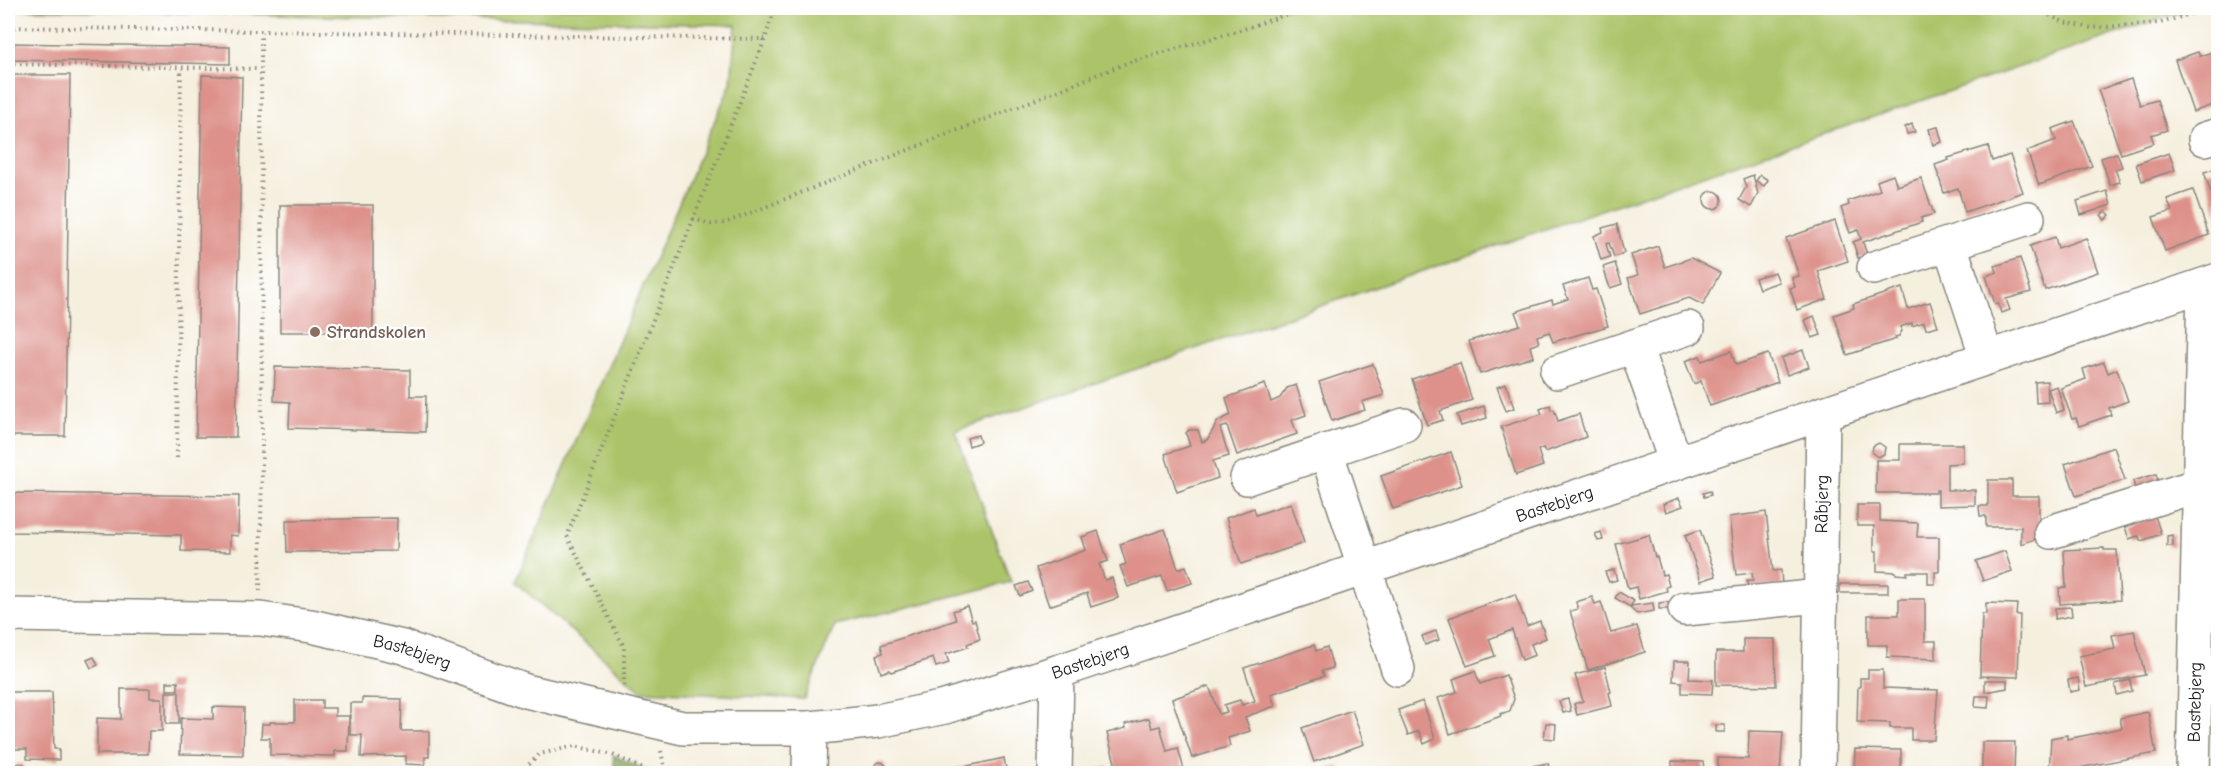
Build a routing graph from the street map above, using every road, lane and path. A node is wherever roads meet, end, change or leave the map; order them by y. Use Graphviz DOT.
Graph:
graph roads {
  1 [pos="775,8"];
  2 [pos="1305,8"];
  3 [pos="2033,8"];
  4 [pos="2212,8"];
  5 [pos="8,27"];
  6 [pos="261,32"];
  7 [pos="765,39"];
  8 [pos="8,64"];
  9 [pos="181,68"];
  10 [pos="260,69"];
  11 [pos="2028,218"];
  12 [pos="693,219"];
  13 [pos="1950,245"];
  14 [pos="1874,268"];
  15 [pos="2211,283"];
  16 [pos="1688,328"];
  17 [pos="1635,346"];
  18 [pos="1987,358"];
  19 [pos="1557,372"];
  20 [pos="1823,413"];
  21 [pos="1404,425"];
  22 [pos="1326,451"];
  23 [pos="177,458"];
  24 [pos="1676,463"];
  25 [pos="1247,478"];
  26 [pos="2208,482"];
  27 [pos="2051,532"];
  28 [pos="1364,568"];
  29 [pos="1820,596"];
  30 [pos="1685,609"];
  31 [pos="8,615"];
  32 [pos="260,619"];
  33 [pos="1398,669"];
  34 [pos="1057,672"];
  35 [pos="637,717"];
  36 [pos="810,728"];
  37 [pos="524,774"];
  38 [pos="658,774"];
  39 [pos="809,774"];
  40 [pos="1056,774"];
  41 [pos="1818,774"];
  42 [pos="2193,774"];
  1 -- 7 [label="path"];
  2 -- 12 [label="path"];
  3 -- 4 [label="path"];
  5 -- 6 [label="path"];
  6 -- 7 [label="path"];
  6 -- 10 [label="path"];
  7 -- 12 [label="path"];
  8 -- 9 [label="path"];
  9 -- 10 [label="path"];
  9 -- 23 [label="path"];
  10 -- 32 [label="path"];
  11 -- 13 [label="street"];
  12 -- 35 [label="path"];
  13 -- 14 [label="street"];
  13 -- 18 [label="street"];
  15 -- 18 [label="street, Bastebjerg"];
  15 -- 26 [label="street, Bastebjerg"];
  16 -- 17 [label="street"];
  17 -- 19 [label="street"];
  17 -- 24 [label="street"];
  18 -- 20 [label="street, Bastebjerg"];
  20 -- 24 [label="street, Bastebjerg"];
  20 -- 29 [label="street, Råbjerg"];
  21 -- 22 [label="street"];
  22 -- 25 [label="street"];
  22 -- 28 [label="street"];
  24 -- 28 [label="street, Bastebjerg"];
  26 -- 27 [label="street"];
  26 -- 42 [label="street, Bastebjerg"];
  28 -- 33 [label="street"];
  28 -- 34 [label="street, Bastebjerg"];
  29 -- 30 [label="street"];
  29 -- 41 [label="street, Råbjerg"];
  31 -- 32 [label="street, Bastebjerg"];
  32 -- 35 [label="street, Bastebjerg"];
  34 -- 36 [label="street, Bastebjerg"];
  34 -- 40 [label="street"];
  35 -- 36 [label="street, Bastebjerg"];
  36 -- 39 [label="street"];
  37 -- 38 [label="path"];
}
